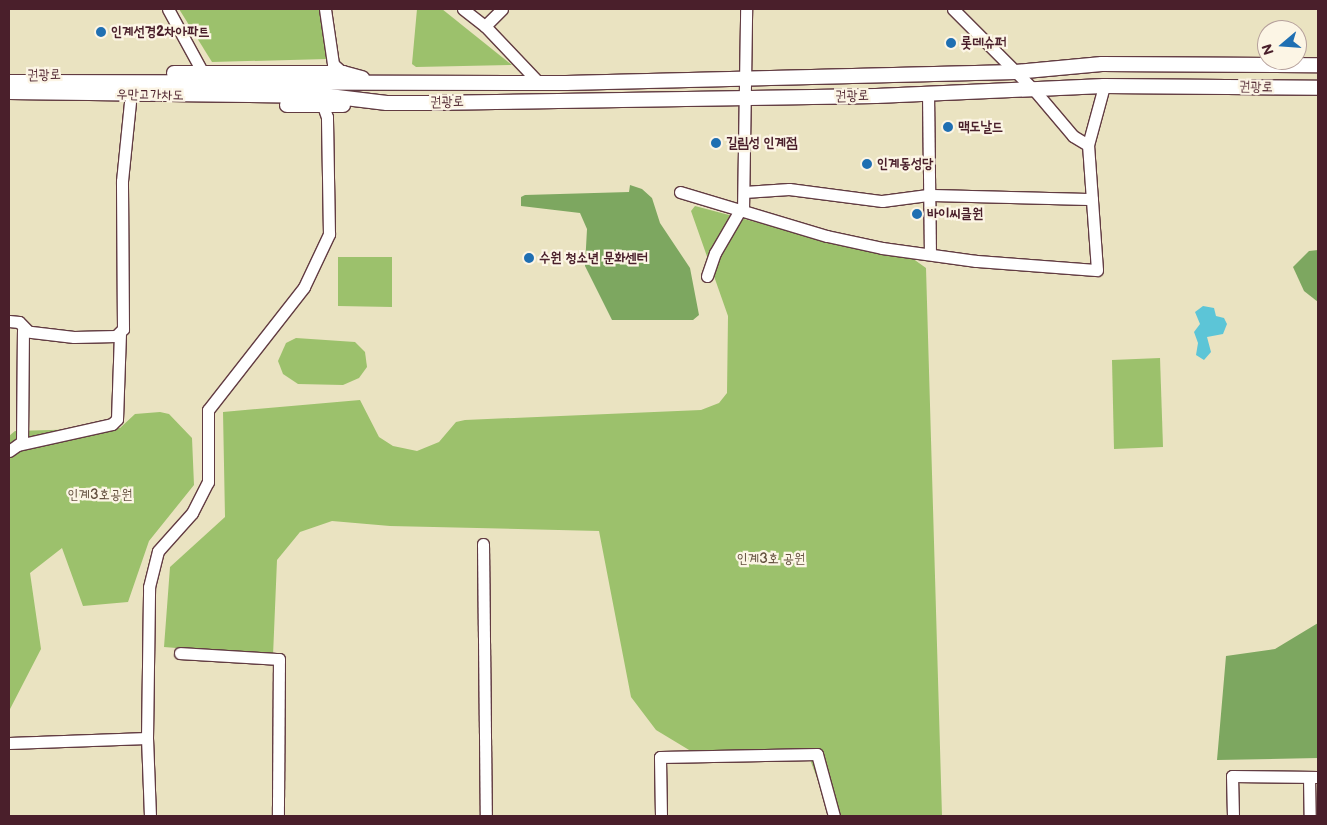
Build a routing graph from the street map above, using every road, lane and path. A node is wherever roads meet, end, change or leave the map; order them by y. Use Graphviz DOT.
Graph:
graph roads {
  1 [pos="168,9"];
  2 [pos="324,9"];
  3 [pos="464,9"];
  4 [pos="502,9"];
  5 [pos="746,9"];
  6 [pos="953,9"];
  7 [pos="485,26"];
  8 [pos="1318,65"];
  9 [pos="1016,72"];
  10 [pos="203,73"];
  11 [pos="343,73"];
  12 [pos="9,76"];
  13 [pos="746,78"];
  14 [pos="9,82"];
  15 [pos="377,82"];
  16 [pos="539,83"];
  17 [pos="1104,86"];
  18 [pos="1318,88"];
  19 [pos="290,90"];
  20 [pos="1035,91"];
  21 [pos="9,92"];
  22 [pos="928,93"];
  23 [pos="747,97"];
  24 [pos="9,99"];
  25 [pos="130,102"];
  26 [pos="385,102"];
  27 [pos="323,106"];
  28 [pos="1088,145"];
  29 [pos="680,192"];
  30 [pos="744,192"];
  31 [pos="928,195"];
  32 [pos="1092,199"];
  33 [pos="742,211"];
  34 [pos="930,252"];
  35 [pos="707,276"];
  36 [pos="9,321"];
  37 [pos="27,330"];
  38 [pos="120,334"];
  39 [pos="13,448"];
  40 [pos="482,544"];
  41 [pos="180,653"];
  42 [pos="147,738"];
  43 [pos="9,743"];
  44 [pos="1310,777"];
  45 [pos="150,816"];
  46 [pos="278,816"];
  47 [pos="486,816"];
  48 [pos="661,816"];
  49 [pos="834,816"];
  50 [pos="1232,816"];
  51 [pos="1310,816"];
  1 -- 10 [label="street"];
  2 -- 11 [label="street"];
  3 -- 7 [label="street"];
  4 -- 7 [label="street"];
  5 -- 13 [label="street"];
  6 -- 9 [label="street"];
  7 -- 16 [label="street"];
  8 -- 9 [label="street, 권광로"];
  9 -- 13 [label="street, 권광로"];
  9 -- 20 [label="street"];
  10 -- 11 [label="street, 권광로"];
  10 -- 12 [label="street, 권광로"];
  11 -- 15 [label="street, 권광로"];
  13 -- 16 [label="street, 권광로"];
  13 -- 23 [label="street"];
  14 -- 19 [label="street, 우만고가차도"];
  15 -- 16 [label="street, 권광로"];
  15 -- 19 [label="street, 권광로"];
  17 -- 18 [label="street, 권광로"];
  17 -- 20 [label="street, 권광로"];
  17 -- 28 [label="street"];
  19 -- 21 [label="street, 우만고가차도"];
  19 -- 26 [label="street, 권광로"];
  20 -- 22 [label="street, 권광로"];
  20 -- 28 [label="street"];
  22 -- 23 [label="street, 권광로"];
  22 -- 31 [label="street"];
  23 -- 26 [label="street, 권광로"];
  23 -- 30 [label="street"];
  24 -- 25 [label="street, 권광로"];
  25 -- 27 [label="street, 권광로"];
  25 -- 38 [label="street"];
  26 -- 27 [label="street, 권광로"];
  27 -- 42 [label="street"];
  28 -- 32 [label="street"];
  29 -- 33 [label="street"];
  30 -- 31 [label="street"];
  30 -- 33 [label="street"];
  31 -- 32 [label="street"];
  31 -- 34 [label="street"];
  32 -- 34 [label="street"];
  33 -- 34 [label="street"];
  33 -- 35 [label="street"];
  36 -- 37 [label="street"];
  37 -- 38 [label="street"];
  37 -- 39 [label="street"];
  38 -- 39 [label="street"];
  40 -- 47 [label="street"];
  41 -- 46 [label="street"];
  42 -- 43 [label="street"];
  42 -- 45 [label="street"];
  44 -- 50 [label="street"];
  44 -- 51 [label="street"];
  48 -- 49 [label="street"];
}
